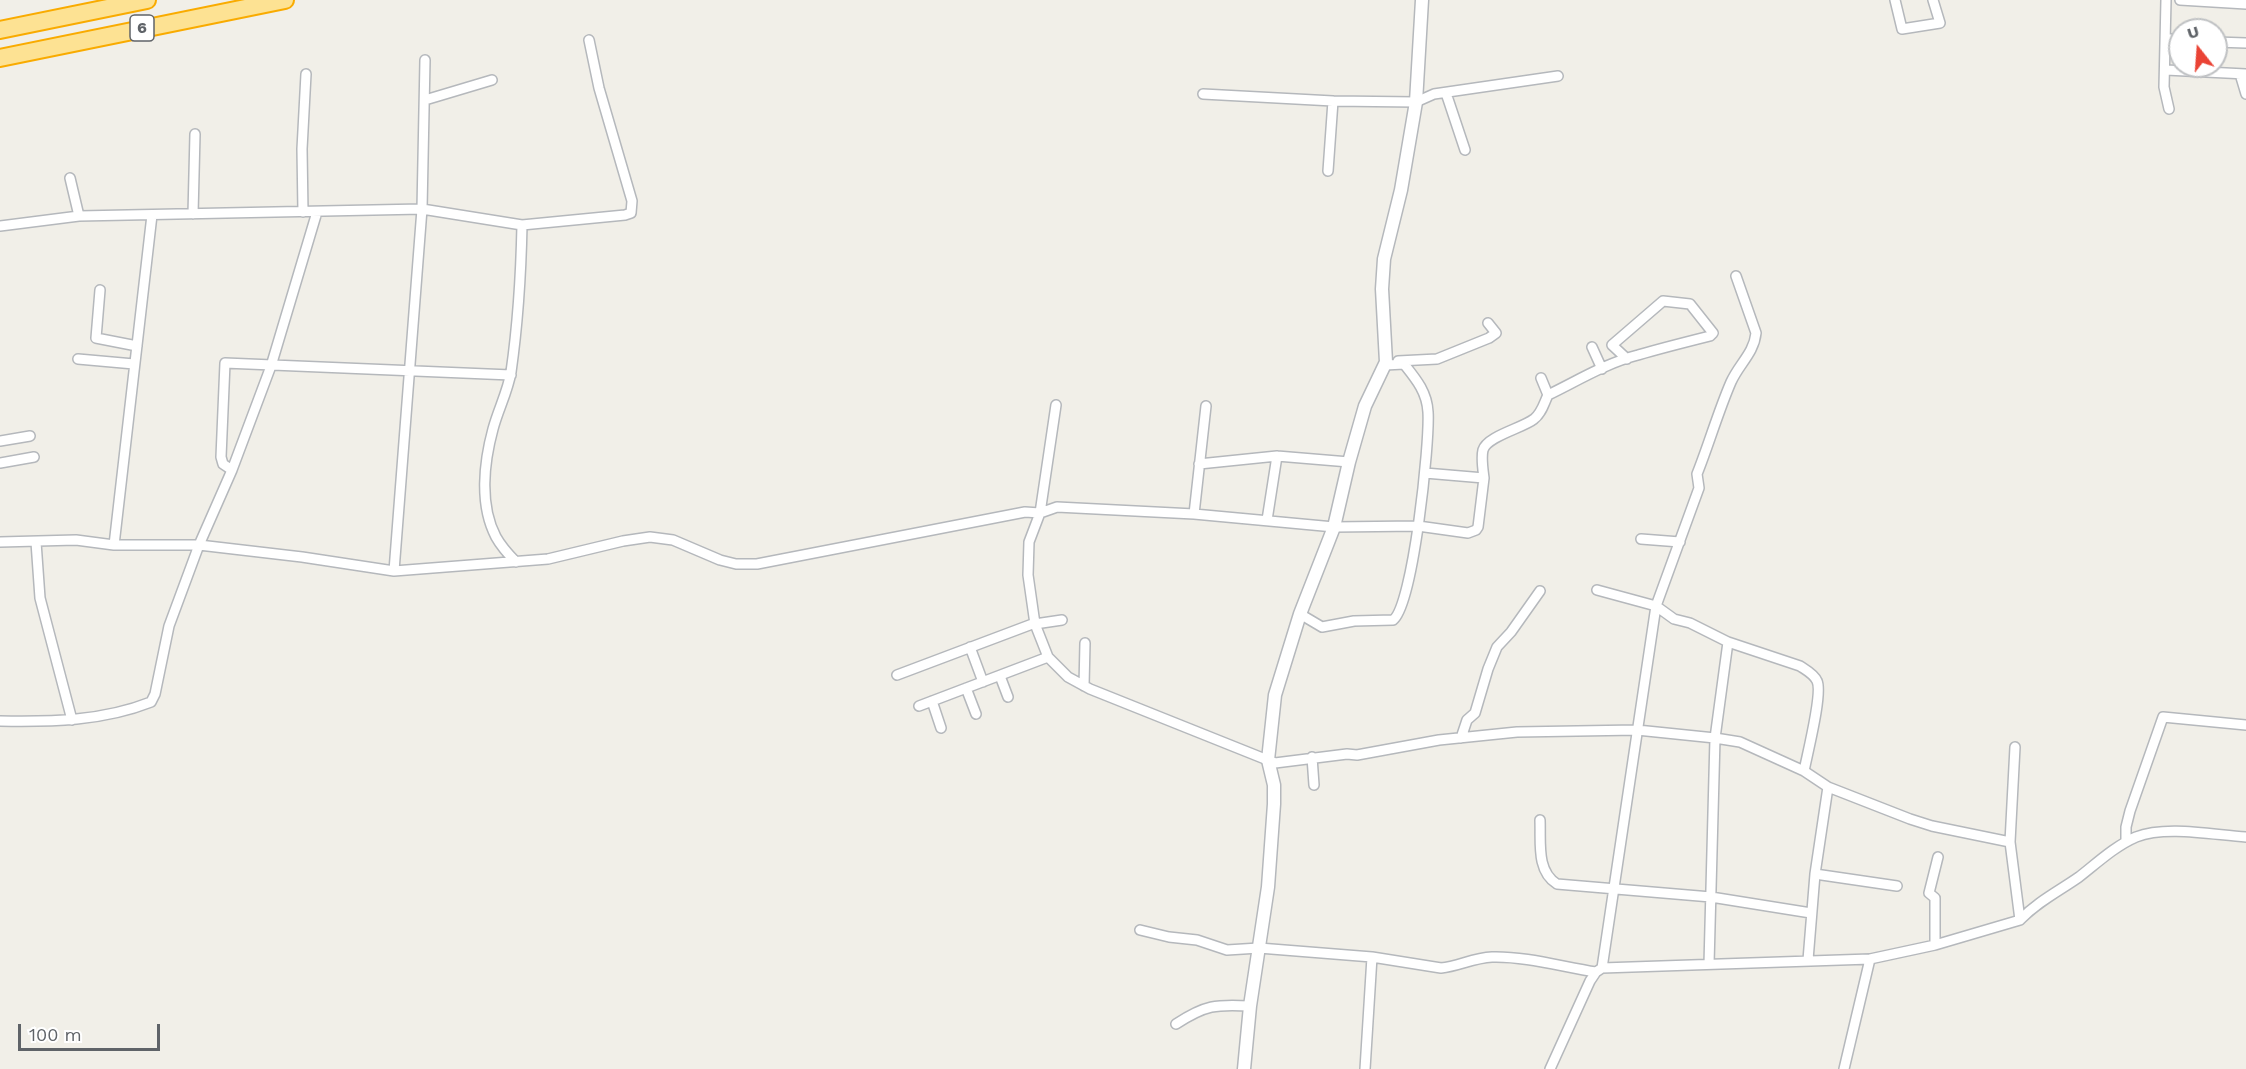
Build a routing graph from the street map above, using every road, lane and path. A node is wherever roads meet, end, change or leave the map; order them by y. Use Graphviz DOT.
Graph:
graph roads {
  1 [pos="147,0"];
  2 [pos="285,0"];
  3 [pos="1422,0"];
  4 [pos="1895,0"];
  5 [pos="1933,0"];
  6 [pos="2166,0"];
  7 [pos="2180,0"];
  8 [pos="2246,4"];
  9 [pos="0,30"];
  10 [pos="2166,39"];
  11 [pos="589,40"];
  12 [pos="2228,43"];
  13 [pos="2246,44"];
  14 [pos="0,58"];
  15 [pos="425,60"];
  16 [pos="2166,70"];
  17 [pos="306,74"];
  18 [pos="2243,74"];
  19 [pos="1558,76"];
  20 [pos="492,80"];
  21 [pos="1446,93"];
  22 [pos="1203,94"];
  23 [pos="2246,94"];
  24 [pos="425,100"];
  25 [pos="1333,101"];
  26 [pos="1416,102"];
  27 [pos="2169,109"];
  28 [pos="195,134"];
  29 [pos="1465,150"];
  30 [pos="1328,171"];
  31 [pos="70,178"];
  32 [pos="422,209"];
  33 [pos="303,212"];
  34 [pos="317,212"];
  35 [pos="193,214"];
  36 [pos="152,215"];
  37 [pos="79,216"];
  38 [pos="522,225"];
  39 [pos="0,226"];
  40 [pos="1736,276"];
  41 [pos="100,290"];
  42 [pos="1488,323"];
  43 [pos="136,346"];
  44 [pos="1592,347"];
  45 [pos="78,359"];
  46 [pos="1626,359"];
  47 [pos="1386,363"];
  48 [pos="135,364"];
  49 [pos="271,366"];
  50 [pos="1602,369"];
  51 [pos="409,372"];
  52 [pos="511,375"];
  53 [pos="1541,378"];
  54 [pos="1548,395"];
  55 [pos="1056,405"];
  56 [pos="1206,406"];
  57 [pos="30,436"];
  58 [pos="0,441"];
  59 [pos="1277,456"];
  60 [pos="34,457"];
  61 [pos="1349,462"];
  62 [pos="0,463"];
  63 [pos="1199,464"];
  64 [pos="232,470"];
  65 [pos="1425,473"];
  66 [pos="1484,478"];
  67 [pos="1040,513"];
  68 [pos="1194,514"];
  69 [pos="1267,520"];
  70 [pos="1418,526"];
  71 [pos="1334,527"];
  72 [pos="1641,538"];
  73 [pos="0,542"];
  74 [pos="36,542"];
  75 [pos="1680,542"];
  76 [pos="114,545"];
  77 [pos="199,545"];
  78 [pos="516,562"];
  79 [pos="394,571"];
  80 [pos="1598,590"];
  81 [pos="1540,591"];
  82 [pos="1656,606"];
  83 [pos="1300,614"];
  84 [pos="1062,620"];
  85 [pos="1035,623"];
  86 [pos="1728,642"];
  87 [pos="1085,643"];
  88 [pos="970,647"];
  89 [pos="1048,657"];
  90 [pos="897,675"];
  91 [pos="1000,676"];
  92 [pos="983,682"];
  93 [pos="1084,686"];
  94 [pos="966,688"];
  95 [pos="1008,697"];
  96 [pos="932,701"];
  97 [pos="919,706"];
  98 [pos="976,714"];
  99 [pos="72,720"];
  100 [pos="0,722"];
  101 [pos="2246,725"];
  102 [pos="941,728"];
  103 [pos="1637,730"];
  104 [pos="1461,738"];
  105 [pos="1716,738"];
  106 [pos="2015,747"];
  107 [pos="1312,758"];
  108 [pos="1268,760"];
  109 [pos="1804,771"];
  110 [pos="1314,784"];
  111 [pos="1828,787"];
  112 [pos="1540,820"];
  113 [pos="2246,837"];
  114 [pos="2010,842"];
  115 [pos="2126,842"];
  116 [pos="1938,857"];
  117 [pos="1815,874"];
  118 [pos="1897,886"];
  119 [pos="1614,888"];
  120 [pos="1711,897"];
  121 [pos="1811,913"];
  122 [pos="2020,920"];
  123 [pos="1140,930"];
  124 [pos="1935,945"];
  125 [pos="1259,948"];
  126 [pos="1372,957"];
  127 [pos="1870,959"];
  128 [pos="1808,960"];
  129 [pos="1709,964"];
  130 [pos="1599,970"];
  131 [pos="1250,1006"];
  132 [pos="1176,1024"];
  133 [pos="1244,1069"];
  134 [pos="1365,1069"];
  135 [pos="1550,1069"];
  136 [pos="1844,1069"];
  1 -- 9 [label="highway, 6"];
  2 -- 14 [label="highway, 6"];
  3 -- 26 [label="street"];
  4 -- 5 [label="street"];
  6 -- 10 [label="street"];
  7 -- 8 [label="street"];
  10 -- 16 [label="street"];
  11 -- 38 [label="street"];
  12 -- 13 [label="street"];
  15 -- 24 [label="street"];
  16 -- 18 [label="street"];
  16 -- 27 [label="street"];
  17 -- 33 [label="street"];
  18 -- 23 [label="street"];
  19 -- 21 [label="street"];
  20 -- 24 [label="street"];
  21 -- 26 [label="street"];
  21 -- 29 [label="street"];
  22 -- 25 [label="street"];
  24 -- 32 [label="street"];
  25 -- 26 [label="street"];
  25 -- 30 [label="street"];
  26 -- 47 [label="street"];
  28 -- 35 [label="street"];
  31 -- 37 [label="street"];
  32 -- 34 [label="street"];
  32 -- 38 [label="street"];
  32 -- 51 [label="street"];
  33 -- 34 [label="street"];
  33 -- 35 [label="street"];
  34 -- 49 [label="street"];
  35 -- 36 [label="street"];
  36 -- 37 [label="street"];
  36 -- 43 [label="street"];
  37 -- 39 [label="street"];
  38 -- 52 [label="street"];
  40 -- 75 [label="street"];
  41 -- 43 [label="street"];
  42 -- 47 [label="street"];
  43 -- 48 [label="street"];
  44 -- 50 [label="street"];
  45 -- 48 [label="street"];
  46 -- 46 [label="street"];
  46 -- 50 [label="street"];
  47 -- 61 [label="street"];
  47 -- 65 [label="street"];
  48 -- 76 [label="street"];
  49 -- 51 [label="street"];
  49 -- 64 [label="street"];
  49 -- 64 [label="street"];
  50 -- 54 [label="street"];
  51 -- 52 [label="street"];
  51 -- 79 [label="street"];
  52 -- 78 [label="street"];
  53 -- 54 [label="street"];
  54 -- 66 [label="street"];
  55 -- 67 [label="street"];
  56 -- 63 [label="street"];
  57 -- 58 [label="street"];
  59 -- 61 [label="street"];
  59 -- 63 [label="street"];
  59 -- 69 [label="street"];
  60 -- 62 [label="street"];
  61 -- 71 [label="street"];
  63 -- 68 [label="street"];
  64 -- 77 [label="street"];
  65 -- 66 [label="street"];
  65 -- 70 [label="street"];
  66 -- 70 [label="street"];
  67 -- 68 [label="street"];
  67 -- 78 [label="street"];
  67 -- 85 [label="street"];
  68 -- 69 [label="street"];
  69 -- 71 [label="street"];
  70 -- 71 [label="street"];
  70 -- 83 [label="street"];
  71 -- 83 [label="street"];
  72 -- 75 [label="street"];
  73 -- 74 [label="street"];
  74 -- 76 [label="street"];
  74 -- 99 [label="street"];
  75 -- 82 [label="street"];
  76 -- 77 [label="street"];
  77 -- 79 [label="street"];
  77 -- 99 [label="street"];
  78 -- 79 [label="street"];
  80 -- 82 [label="street"];
  81 -- 104 [label="street"];
  82 -- 86 [label="street"];
  82 -- 103 [label="street"];
  83 -- 108 [label="street"];
  84 -- 85 [label="street"];
  85 -- 88 [label="street"];
  85 -- 89 [label="street"];
  86 -- 105 [label="street"];
  86 -- 109 [label="street"];
  87 -- 93 [label="street"];
  88 -- 90 [label="street"];
  88 -- 92 [label="street"];
  89 -- 91 [label="street"];
  89 -- 93 [label="street"];
  91 -- 92 [label="street"];
  91 -- 95 [label="street"];
  92 -- 94 [label="street"];
  93 -- 108 [label="street"];
  94 -- 96 [label="street"];
  94 -- 98 [label="street"];
  96 -- 97 [label="street"];
  96 -- 102 [label="street"];
  99 -- 100 [label="street"];
  101 -- 115 [label="street"];
  103 -- 104 [label="street"];
  103 -- 105 [label="street"];
  103 -- 119 [label="street"];
  104 -- 107 [label="street"];
  105 -- 109 [label="street"];
  105 -- 120 [label="street"];
  106 -- 114 [label="street"];
  107 -- 108 [label="street"];
  107 -- 110 [label="street"];
  108 -- 125 [label="street"];
  109 -- 111 [label="street"];
  111 -- 114 [label="street"];
  111 -- 117 [label="street"];
  112 -- 119 [label="street"];
  113 -- 115 [label="street"];
  114 -- 122 [label="street"];
  115 -- 122 [label="street"];
  116 -- 124 [label="street"];
  117 -- 118 [label="street"];
  117 -- 121 [label="street"];
  119 -- 120 [label="street"];
  119 -- 130 [label="street"];
  120 -- 121 [label="street"];
  120 -- 129 [label="street"];
  121 -- 128 [label="street"];
  122 -- 124 [label="street"];
  123 -- 125 [label="street"];
  124 -- 127 [label="street"];
  125 -- 126 [label="street"];
  125 -- 131 [label="street"];
  126 -- 130 [label="street"];
  126 -- 134 [label="street"];
  127 -- 128 [label="street"];
  127 -- 136 [label="street"];
  128 -- 129 [label="street"];
  129 -- 130 [label="street"];
  130 -- 135 [label="street"];
  131 -- 132 [label="street"];
  131 -- 133 [label="street"];
}
